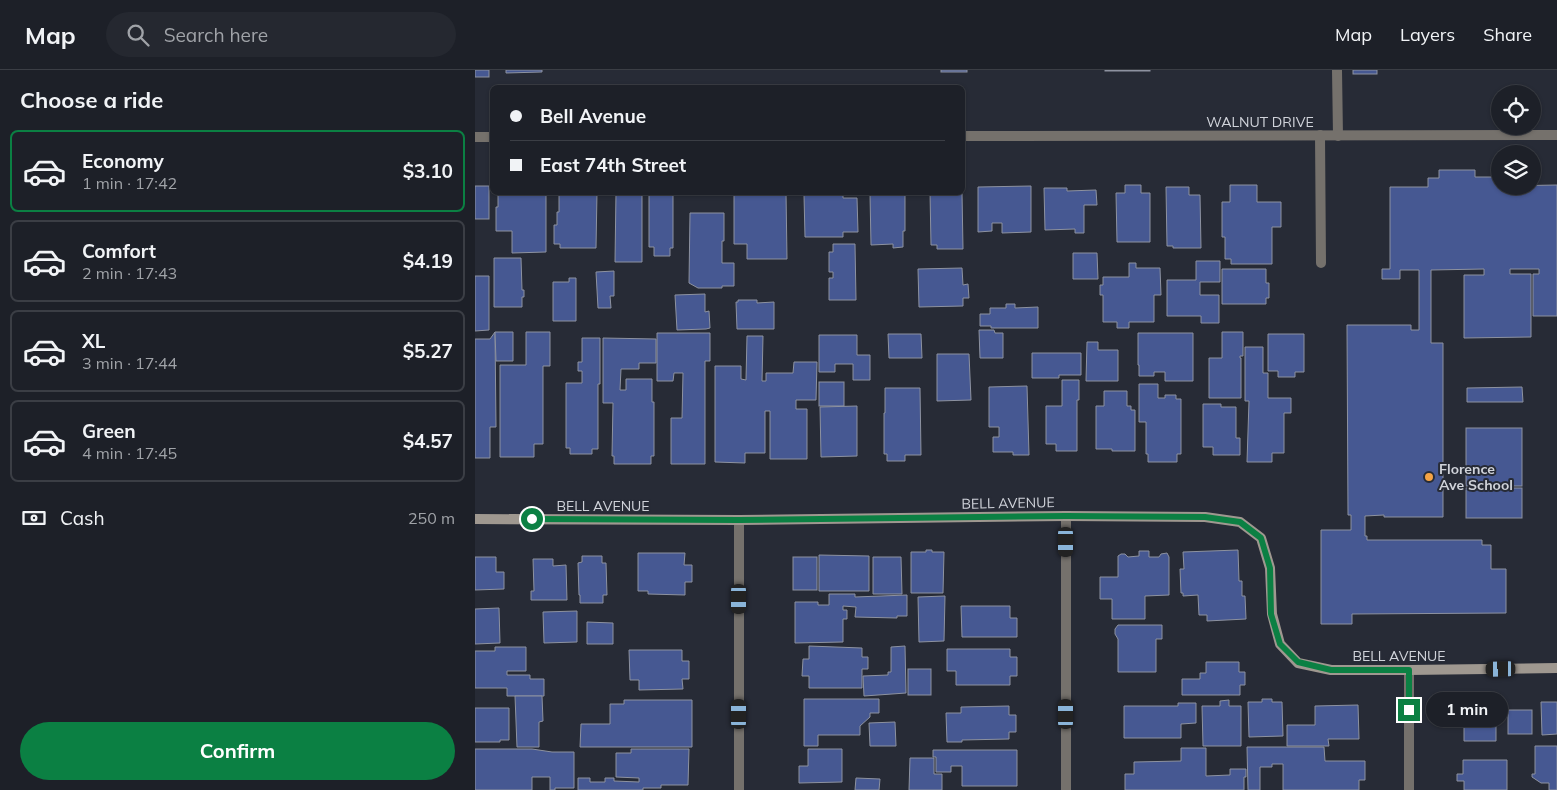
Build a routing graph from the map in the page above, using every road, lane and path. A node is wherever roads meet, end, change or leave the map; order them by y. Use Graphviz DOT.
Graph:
graph roads {
  1 [pos="1337,70"];
  2 [pos="1320,135"];
  3 [pos="1557,135"];
  4 [pos="965,136"];
  5 [pos="1338,136"];
  6 [pos="475,137"];
  7 [pos="490,137"];
  8 [pos="1321,263"];
  9 [pos="1066,516"];
  10 [pos="475,519"];
  11 [pos="739,520"];
  12 [pos="1557,668"];
  13 [pos="1409,670"];
  14 [pos="739,790"];
  15 [pos="1066,790"];
  16 [pos="1409,790"];
  1 -- 5 [label="street"];
  2 -- 4 [label="street, WALNUT DRIVE"];
  2 -- 5 [label="street, WALNUT DRIVE"];
  2 -- 8 [label="street"];
  3 -- 5 [label="street, WALNUT DRIVE"];
  6 -- 7 [label="street"];
  9 -- 11 [label="street, BELL AVENUE"];
  9 -- 13 [label="street, BELL AVENUE"];
  9 -- 15 [label="street"];
  10 -- 11 [label="street, BELL AVENUE"];
  11 -- 14 [label="street"];
  12 -- 13 [label="street, BELL AVENUE"];
  13 -- 16 [label="street"];
}
